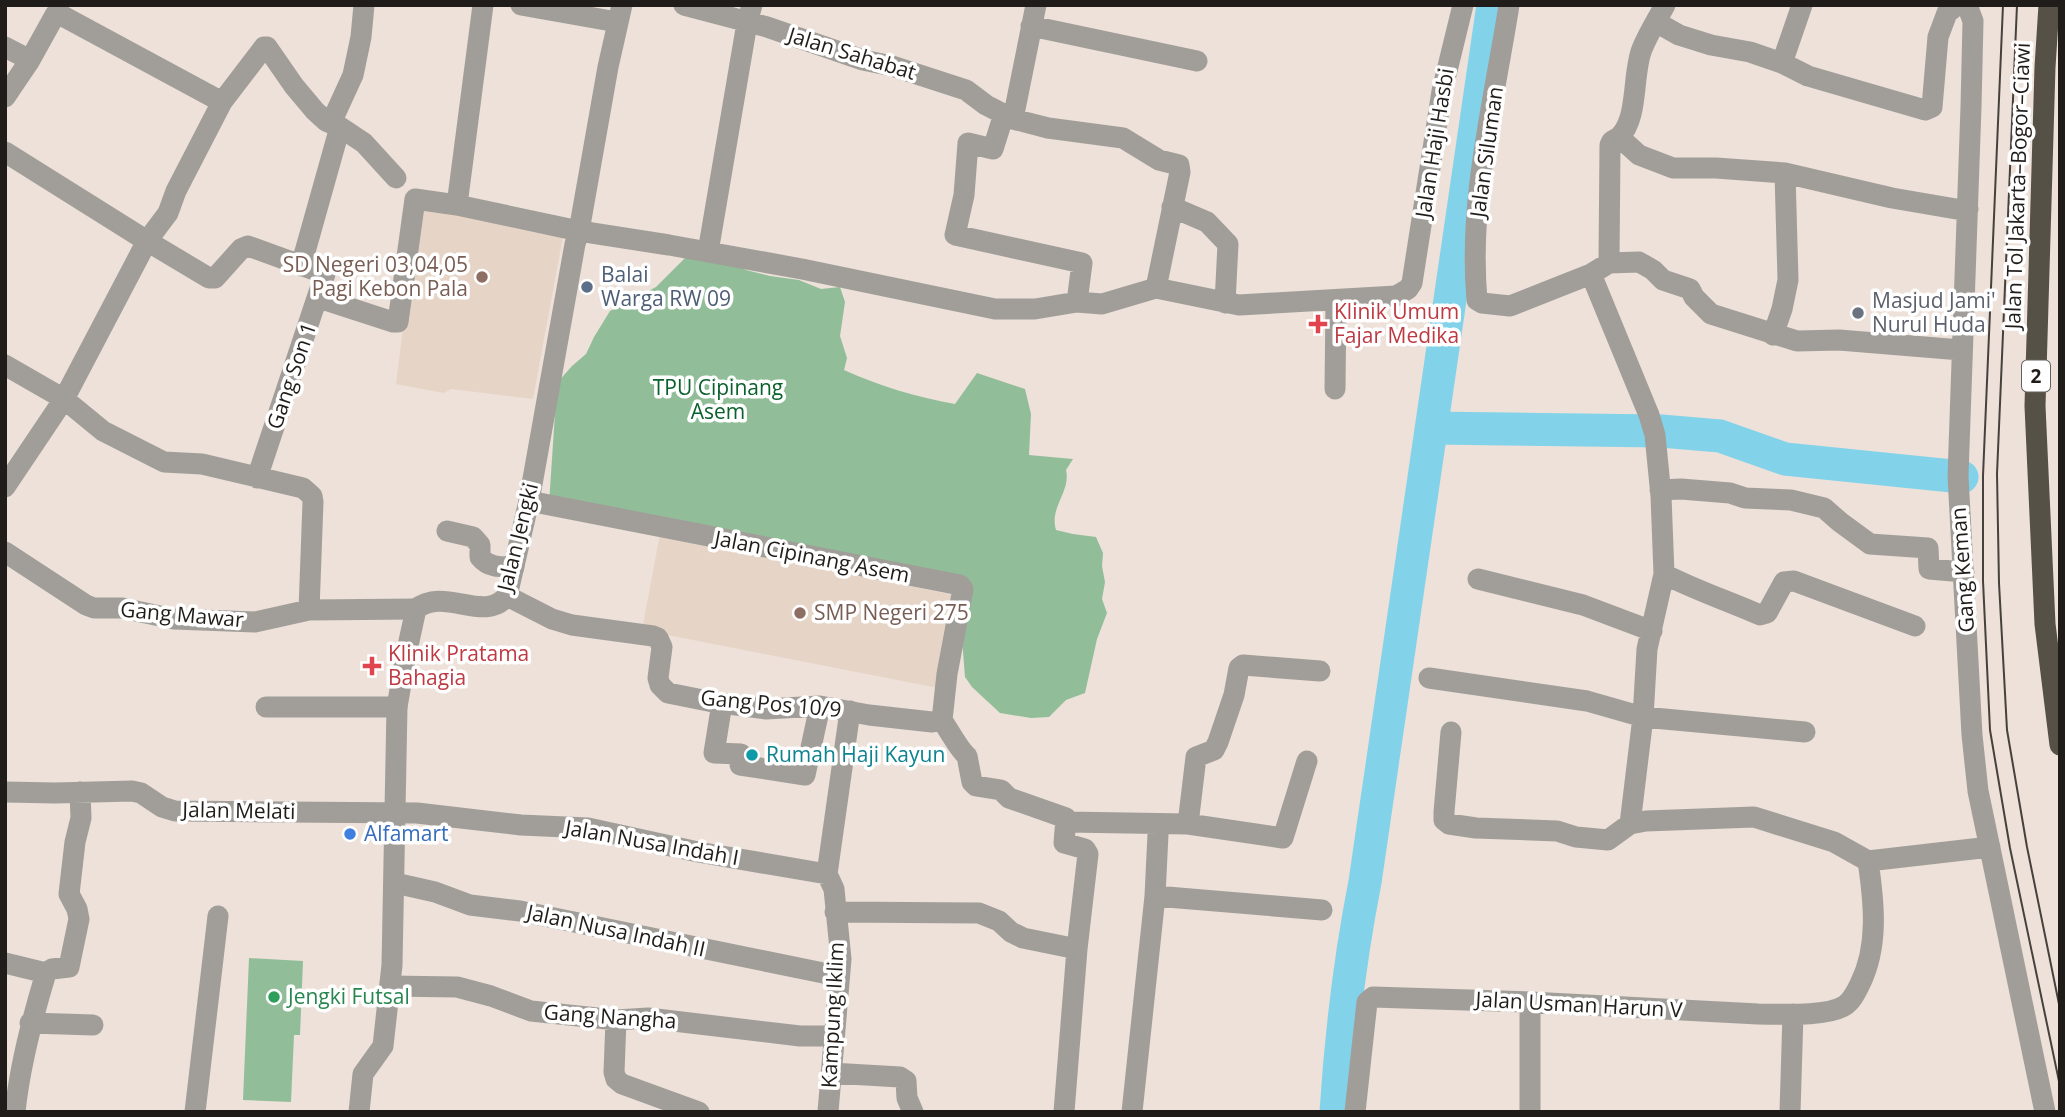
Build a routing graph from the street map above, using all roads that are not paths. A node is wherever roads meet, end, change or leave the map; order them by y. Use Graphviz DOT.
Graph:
graph roads {
  1 [pos="364,5"];
  2 [pos="484,5"];
  3 [pos="521,5"];
  4 [pos="684,5"];
  5 [pos="1463,5"];
  6 [pos="1508,5"];
  7 [pos="1802,5"];
  8 [pos="1957,5"];
  9 [pos="2049,5"];
  10 [pos="1970,13"];
  11 [pos="619,14"];
  12 [pos="749,14"];
  13 [pos="1660,14"];
  14 [pos="1033,16"];
  15 [pos="5,47"];
  16 [pos="30,61"];
  17 [pos="1197,61"];
  18 [pos="1782,63"];
  19 [pos="5,97"];
  20 [pos="222,102"];
  21 [pos="1008,117"];
  22 [pos="335,125"];
  23 [pos="1619,137"];
  24 [pos="5,152"];
  25 [pos="1785,173"];
  26 [pos="396,178"];
  27 [pos="457,205"];
  28 [pos="1172,207"];
  29 [pos="1968,209"];
  30 [pos="579,231"];
  31 [pos="147,240"];
  32 [pos="708,252"];
  33 [pos="1609,263"];
  34 [pos="301,266"];
  35 [pos="1591,274"];
  36 [pos="1156,288"];
  37 [pos="319,298"];
  38 [pos="1336,300"];
  39 [pos="1077,302"];
  40 [pos="1225,303"];
  41 [pos="1773,335"];
  42 [pos="1961,350"];
  43 [pos="5,365"];
  44 [pos="1335,389"];
  45 [pos="65,399"];
  46 [pos="257,478"];
  47 [pos="5,486"];
  48 [pos="1660,490"];
  49 [pos="529,500"];
  50 [pos="447,531"];
  51 [pos="5,552"];
  52 [pos="514,567"];
  53 [pos="1964,572"];
  54 [pos="1664,574"];
  55 [pos="1478,579"];
  56 [pos="507,596"];
  57 [pos="416,609"];
  58 [pos="309,610"];
  59 [pos="1916,626"];
  60 [pos="1652,631"];
  61 [pos="1320,671"];
  62 [pos="1429,678"];
  63 [pos="722,703"];
  64 [pos="820,706"];
  65 [pos="265,707"];
  66 [pos="397,707"];
  67 [pos="850,711"];
  68 [pos="1643,717"];
  69 [pos="942,720"];
  70 [pos="1451,732"];
  71 [pos="1805,732"];
  72 [pos="2060,745"];
  73 [pos="1307,761"];
  74 [pos="5,792"];
  75 [pos="80,792"];
  76 [pos="394,814"];
  77 [pos="1067,822"];
  78 [pos="1188,824"];
  79 [pos="1630,824"];
  80 [pos="1158,834"];
  81 [pos="1990,847"];
  82 [pos="1868,861"];
  83 [pos="827,874"];
  84 [pos="394,883"];
  85 [pos="1155,896"];
  86 [pos="1322,910"];
  87 [pos="835,912"];
  88 [pos="218,916"];
  89 [pos="1077,948"];
  90 [pos="5,963"];
  91 [pos="46,973"];
  92 [pos="838,976"];
  93 [pos="390,986"];
  94 [pos="1530,1002"];
  95 [pos="1793,1014"];
  96 [pos="616,1020"];
  97 [pos="30,1023"];
  98 [pos="93,1025"];
  99 [pos="833,1036"];
  100 [pos="831,1073"];
  101 [pos="15,1112"];
  102 [pos="195,1112"];
  103 [pos="359,1112"];
  104 [pos="699,1112"];
  105 [pos="828,1112"];
  106 [pos="913,1112"];
  107 [pos="1064,1112"];
  108 [pos="1132,1112"];
  109 [pos="1355,1112"];
  110 [pos="1530,1112"];
  111 [pos="1790,1112"];
  112 [pos="2045,1112"];
  1 -- 22 [label="street"];
  2 -- 27 [label="street"];
  3 -- 11 [label="street"];
  4 -- 12 [label="street, Jalan Sahabat"];
  5 -- 38 [label="street, Jalan Haji Hasbi"];
  6 -- 35 [label="street, Jalan Siluman"];
  7 -- 18 [label="street"];
  8 -- 18 [label="street"];
  9 -- 72 [label="highway, Jalan Tol Jakarta–Bogor–Ciawi / 2"];
  10 -- 29 [label="street, Gang Keman"];
  11 -- 30 [label="street, Jalan Jengki"];
  12 -- 21 [label="street, Jalan Sahabat"];
  12 -- 32 [label="street"];
  13 -- 18 [label="street"];
  13 -- 23 [label="street"];
  14 -- 17 [label="street"];
  14 -- 21 [label="street"];
  15 -- 16 [label="street"];
  16 -- 19 [label="street"];
  16 -- 20 [label="street"];
  20 -- 22 [label="street"];
  20 -- 31 [label="street"];
  21 -- 28 [label="street, Jalan Sahabat"];
  21 -- 39 [label="street"];
  22 -- 26 [label="street"];
  22 -- 34 [label="street"];
  23 -- 25 [label="street"];
  23 -- 33 [label="street"];
  24 -- 31 [label="street"];
  25 -- 29 [label="street"];
  25 -- 41 [label="street"];
  27 -- 30 [label="street"];
  27 -- 37 [label="street"];
  28 -- 36 [label="street"];
  28 -- 40 [label="street"];
  29 -- 42 [label="street, Gang Keman"];
  30 -- 32 [label="street"];
  30 -- 49 [label="street, Jalan Jengki"];
  31 -- 34 [label="street"];
  31 -- 45 [label="street"];
  32 -- 39 [label="street"];
  33 -- 35 [label="street"];
  33 -- 41 [label="street"];
  34 -- 37 [label="street, Gang Son 1"];
  35 -- 48 [label="street"];
  36 -- 39 [label="street"];
  36 -- 40 [label="street"];
  37 -- 46 [label="street, Gang Son 1"];
  38 -- 40 [label="street"];
  38 -- 44 [label="street"];
  41 -- 42 [label="street"];
  42 -- 53 [label="street, Gang Keman"];
  43 -- 45 [label="street"];
  45 -- 46 [label="street"];
  45 -- 47 [label="street"];
  46 -- 58 [label="street"];
  48 -- 53 [label="street"];
  48 -- 54 [label="street"];
  49 -- 52 [label="street, Jalan Jengki"];
  49 -- 69 [label="street, Jalan Cipinang Asem"];
  50 -- 52 [label="street"];
  51 -- 58 [label="street, Gang Mawar"];
  52 -- 56 [label="street, Jalan Jengki"];
  53 -- 81 [label="street, Gang Keman"];
  54 -- 59 [label="street"];
  54 -- 60 [label="street"];
  55 -- 60 [label="street"];
  56 -- 57 [label="street, Jalan Jengki"];
  56 -- 63 [label="street, Gang Pos 10/9"];
  57 -- 58 [label="street, Gang Mawar"];
  57 -- 66 [label="street"];
  60 -- 68 [label="street"];
  61 -- 78 [label="street"];
  62 -- 68 [label="street"];
  63 -- 64 [label="street, Gang Pos 10/9"];
  63 -- 64 [label="street"];
  64 -- 67 [label="street, Gang Pos 10/9"];
  65 -- 66 [label="street"];
  66 -- 76 [label="street"];
  67 -- 69 [label="street, Gang Pos 10/9"];
  67 -- 83 [label="street, Kampung Iklim"];
  68 -- 71 [label="street"];
  68 -- 79 [label="street"];
  69 -- 77 [label="street"];
  70 -- 79 [label="street"];
  73 -- 78 [label="street"];
  74 -- 75 [label="street, Jalan Melati"];
  75 -- 76 [label="street, Jalan Melati"];
  75 -- 91 [label="street"];
  76 -- 83 [label="street, Jalan Nusa Indah I"];
  76 -- 84 [label="street"];
  77 -- 78 [label="street"];
  77 -- 89 [label="street"];
  79 -- 82 [label="street"];
  80 -- 85 [label="street"];
  81 -- 82 [label="street"];
  81 -- 112 [label="street, Gang Keman"];
  82 -- 95 [label="street, Jalan Usman Harun V"];
  83 -- 87 [label="street, Kampung Iklim"];
  84 -- 92 [label="street, Jalan Nusa Indah II"];
  84 -- 93 [label="street"];
  85 -- 86 [label="street"];
  85 -- 108 [label="street"];
  87 -- 89 [label="street"];
  87 -- 92 [label="street, Kampung Iklim"];
  88 -- 102 [label="street"];
  89 -- 107 [label="street"];
  90 -- 91 [label="street"];
  91 -- 97 [label="street"];
  92 -- 99 [label="street, Kampung Iklim"];
  93 -- 96 [label="street, Gang Nangha"];
  93 -- 103 [label="street"];
  94 -- 95 [label="street, Jalan Usman Harun V"];
  94 -- 109 [label="street, Jalan Usman Harun V"];
  94 -- 110 [label="street"];
  95 -- 111 [label="street"];
  96 -- 99 [label="street, Gang Nangha"];
  96 -- 104 [label="street"];
  97 -- 98 [label="street"];
  97 -- 101 [label="street"];
  99 -- 100 [label="street, Kampung Iklim"];
  100 -- 105 [label="street, Kampung Iklim"];
  100 -- 106 [label="street"];
}
